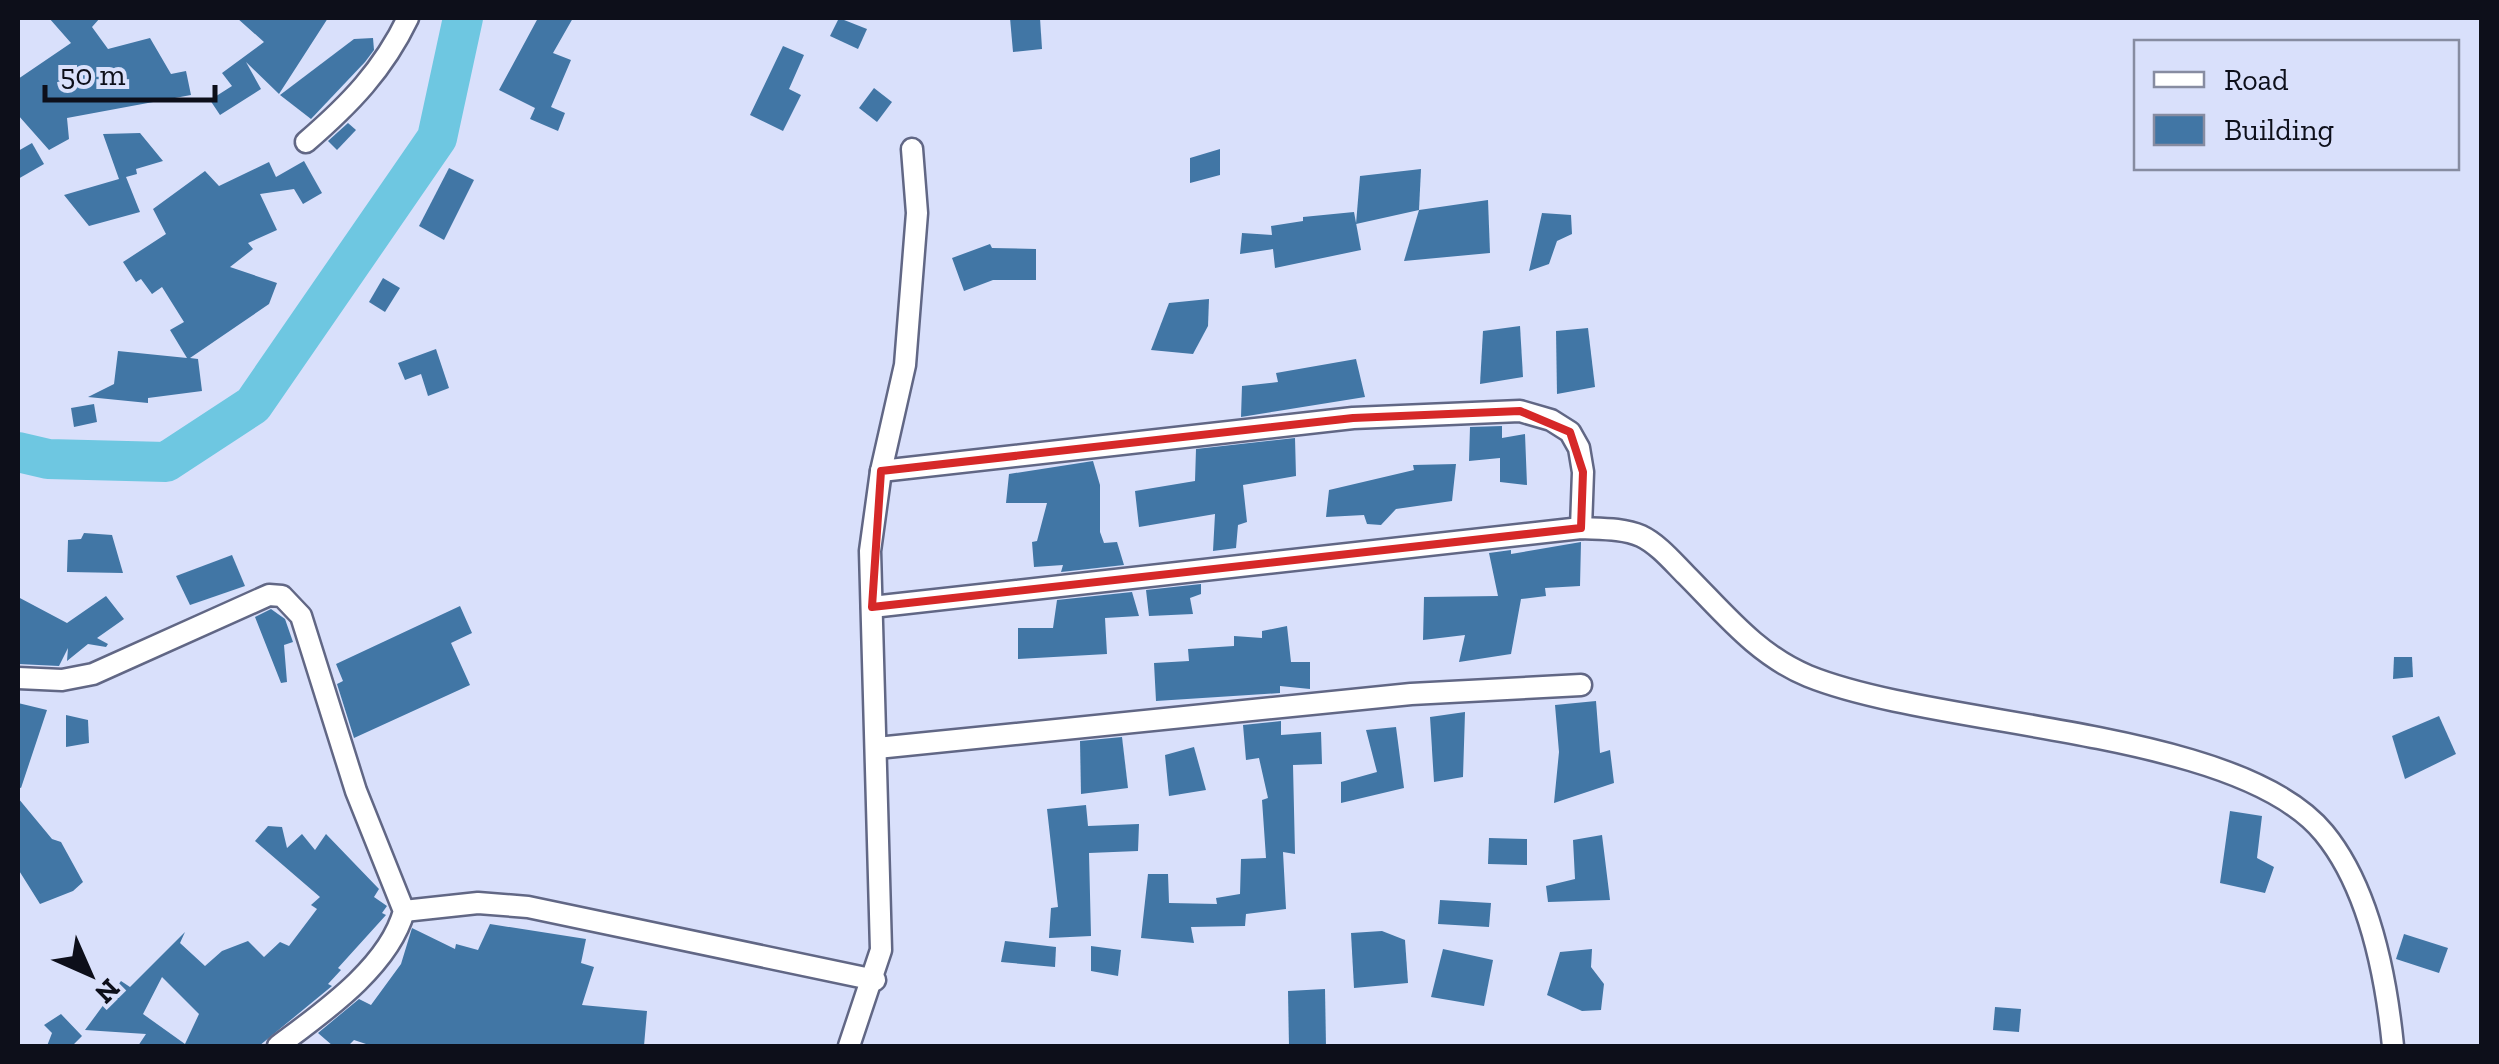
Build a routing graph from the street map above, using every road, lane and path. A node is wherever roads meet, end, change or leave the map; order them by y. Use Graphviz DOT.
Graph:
graph roads {
  1 [pos="408,18"];
  2 [pos="306,142"];
  3 [pos="912,148"];
  4 [pos="881,471"];
  5 [pos="1581,528"];
  6 [pos="872,607"];
  7 [pos="18,678"];
  8 [pos="1581,685"];
  9 [pos="876,748"];
  10 [pos="404,911"];
  11 [pos="875,980"];
  12 [pos="278,1046"];
  13 [pos="849,1046"];
  14 [pos="2393,1046"];
  1 -- 2 [label="street"];
  3 -- 4 [label="street"];
  4 -- 5 [label="street"];
  4 -- 6 [label="street"];
  5 -- 6 [label="street"];
  5 -- 14 [label="street"];
  6 -- 9 [label="street"];
  7 -- 10 [label="street"];
  8 -- 9 [label="street"];
  9 -- 11 [label="street"];
  10 -- 11 [label="street"];
  10 -- 12 [label="street"];
  11 -- 13 [label="street"];
}
